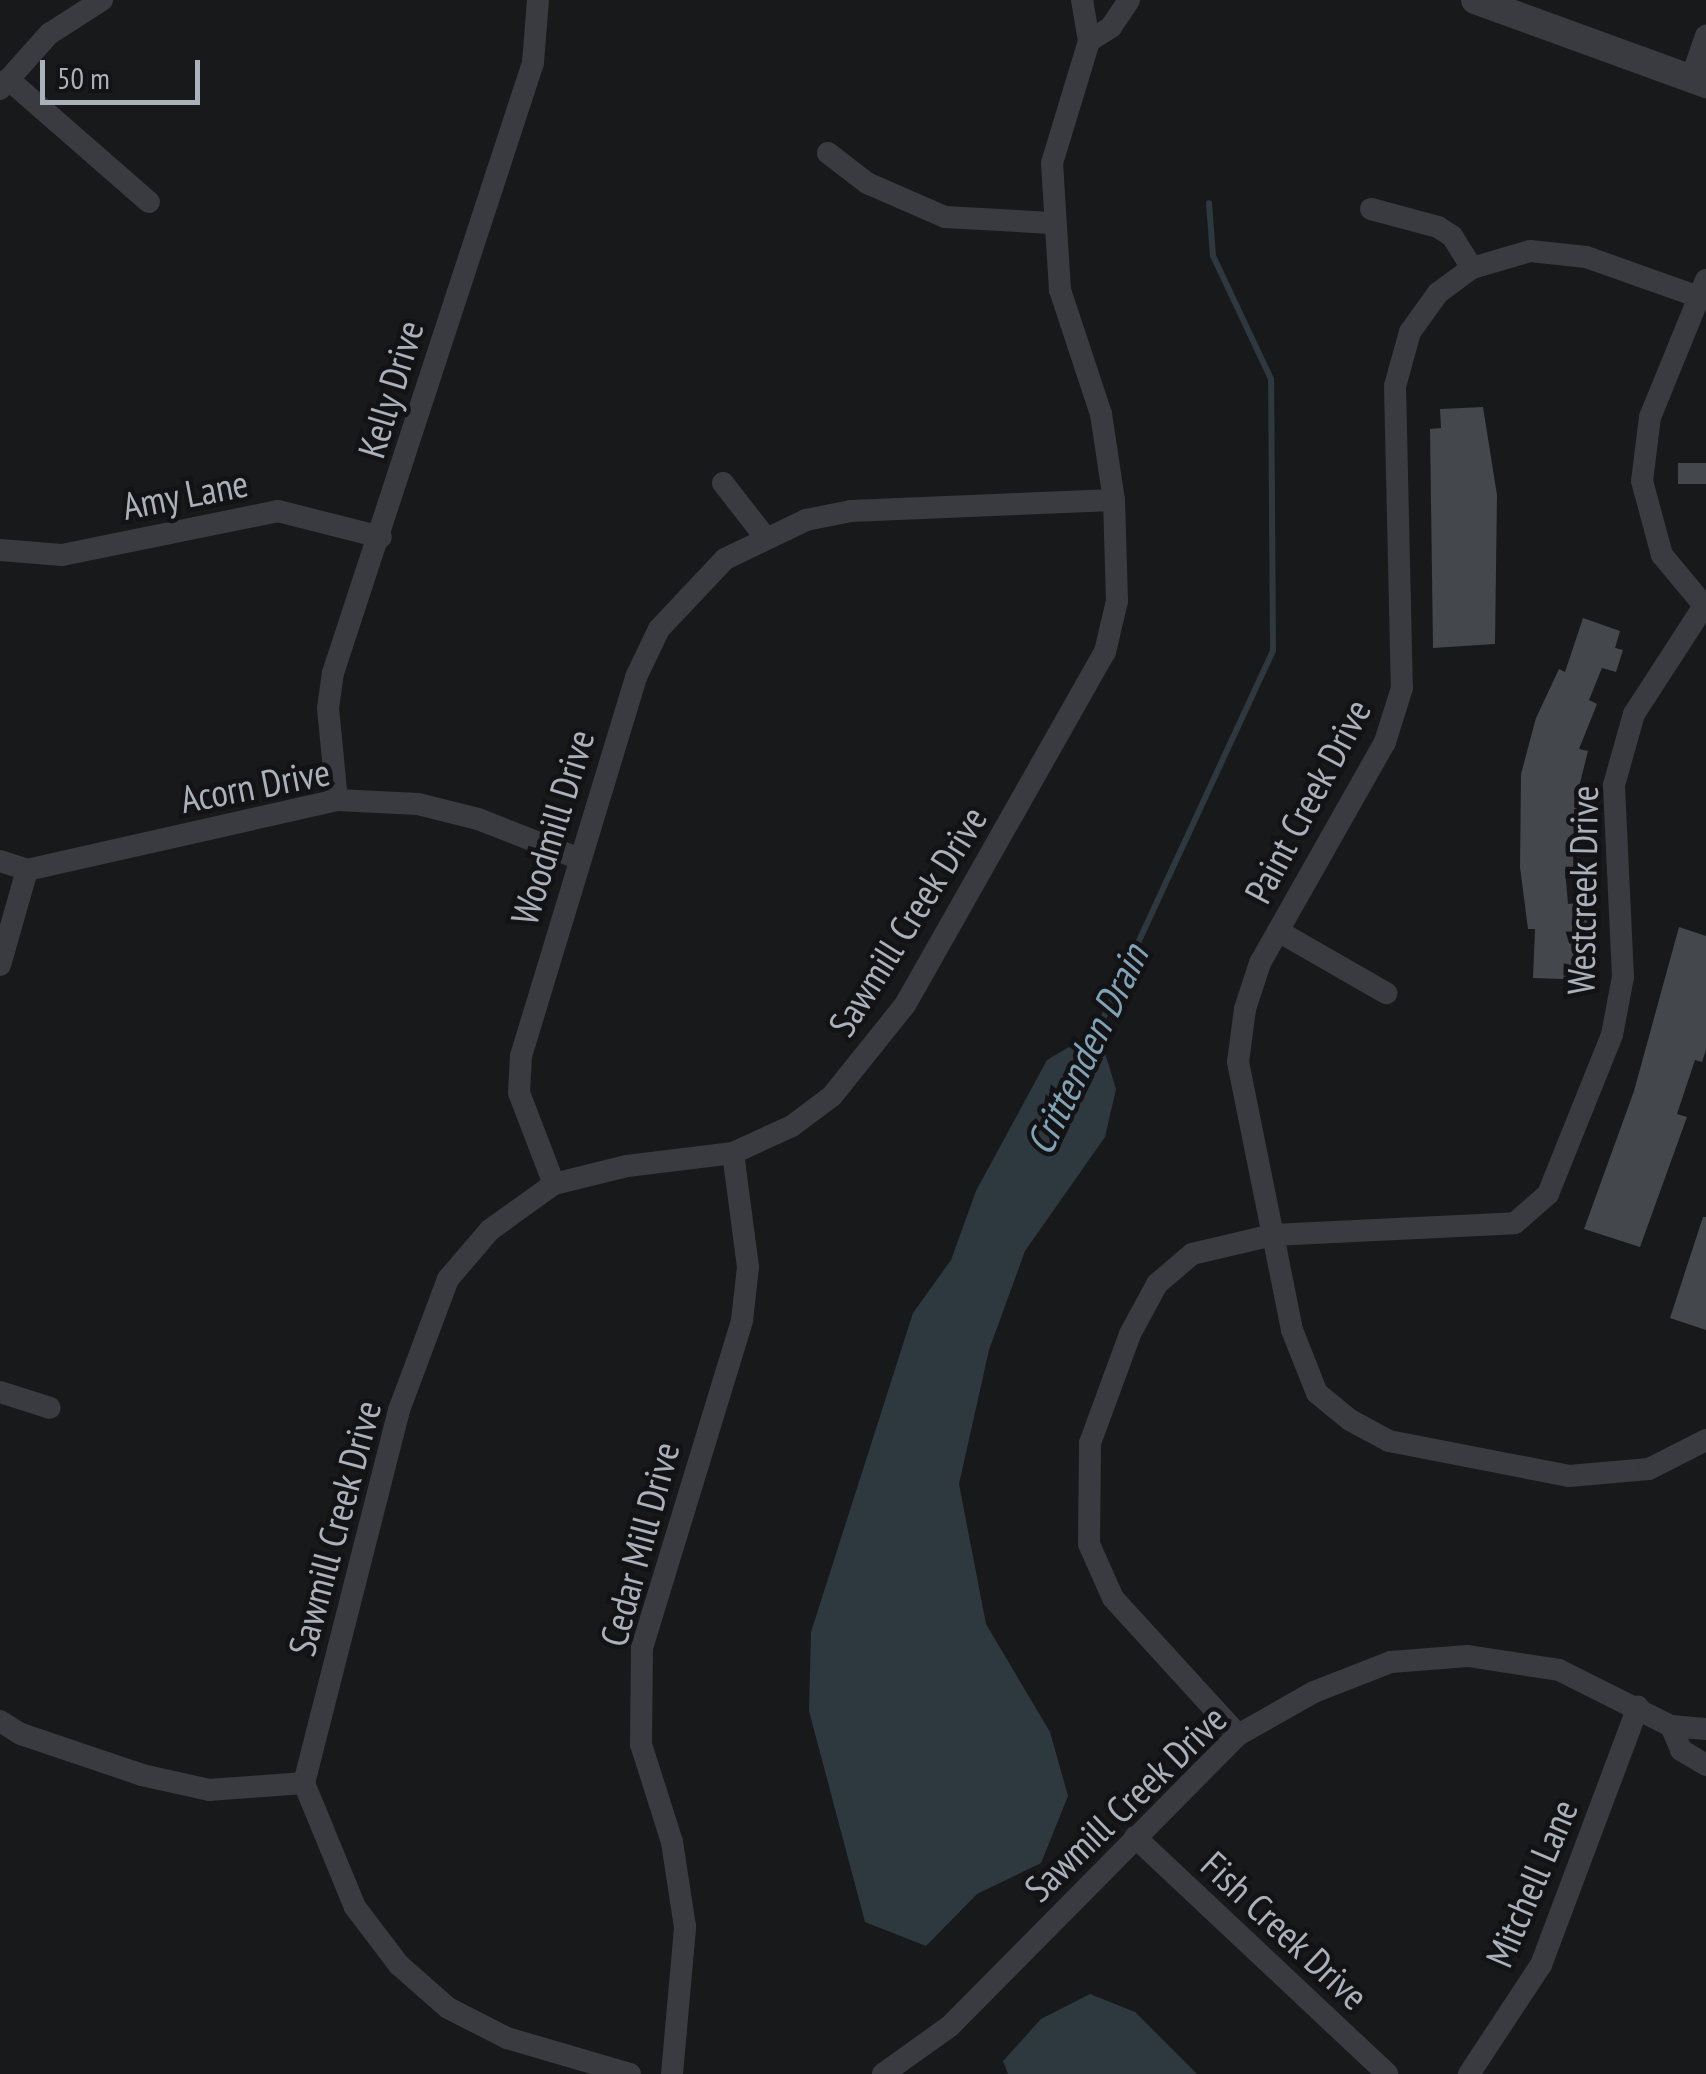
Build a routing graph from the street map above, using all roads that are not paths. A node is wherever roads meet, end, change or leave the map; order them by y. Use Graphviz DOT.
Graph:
graph roads {
  1 [pos="102,0"];
  2 [pos="538,0"];
  3 [pos="1082,0"];
  4 [pos="1128,0"];
  5 [pos="1475,0"];
  6 [pos="1706,36"];
  7 [pos="1090,42"];
  8 [pos="1698,82"];
  9 [pos="4,84"];
  10 [pos="828,152"];
  11 [pos="149,202"];
  12 [pos="1370,209"];
  13 [pos="1051,223"];
  14 [pos="1472,268"];
  15 [pos="1702,288"];
  16 [pos="723,483"];
  17 [pos="1114,500"];
  18 [pos="381,536"];
  19 [pos="765,537"];
  20 [pos="0,550"];
  21 [pos="1705,607"];
  22 [pos="337,800"];
  23 [pos="580,860"];
  24 [pos="0,862"];
  25 [pos="27,870"];
  26 [pos="1278,931"];
  27 [pos="0,965"];
  28 [pos="1386,993"];
  29 [pos="734,1154"];
  30 [pos="554,1184"];
  31 [pos="1274,1234"];
  32 [pos="0,1392"];
  33 [pos="50,1408"];
  34 [pos="1706,1440"];
  35 [pos="1638,1708"];
  36 [pos="0,1721"];
  37 [pos="1672,1726"];
  38 [pos="1706,1729"];
  39 [pos="1238,1736"];
  40 [pos="1706,1766"];
  41 [pos="304,1783"];
  42 [pos="1135,1837"];
  43 [pos="630,2074"];
  44 [pos="672,2074"];
  45 [pos="882,2074"];
  46 [pos="1388,2074"];
  47 [pos="1469,2074"];
  1 -- 9 [label="street"];
  2 -- 18 [label="street, Kelly Drive"];
  3 -- 7 [label="street, Sawmill Creek Drive"];
  4 -- 7 [label="street, Sawmill Creek Drive"];
  5 -- 8 [label="street"];
  6 -- 8 [label="street"];
  7 -- 13 [label="street, Sawmill Creek Drive"];
  9 -- 11 [label="street"];
  10 -- 13 [label="street"];
  12 -- 14 [label="street"];
  13 -- 17 [label="street, Sawmill Creek Drive"];
  14 -- 15 [label="street"];
  14 -- 26 [label="street, Paint Creek Drive"];
  15 -- 21 [label="street"];
  16 -- 19 [label="street"];
  17 -- 19 [label="street, Woodmill Drive"];
  17 -- 29 [label="street, Sawmill Creek Drive"];
  18 -- 20 [label="street, Amy Lane"];
  18 -- 22 [label="street, Kelly Drive"];
  19 -- 23 [label="street, Woodmill Drive"];
  21 -- 31 [label="street, Westcreek Drive"];
  22 -- 23 [label="street, Acorn Drive"];
  22 -- 25 [label="street, Acorn Drive"];
  23 -- 30 [label="street, Woodmill Drive"];
  24 -- 25 [label="street, Acorn Drive"];
  25 -- 27 [label="street"];
  26 -- 28 [label="street"];
  26 -- 31 [label="street, Paint Creek Drive"];
  29 -- 30 [label="street, Sawmill Creek Drive"];
  29 -- 44 [label="street, Cedar Mill Drive"];
  30 -- 41 [label="street, Sawmill Creek Drive"];
  31 -- 34 [label="street, Paint Creek Drive"];
  31 -- 39 [label="street"];
  32 -- 33 [label="street"];
  35 -- 37 [label="street, Sawmill Creek Drive"];
  35 -- 39 [label="street, Sawmill Creek Drive"];
  35 -- 47 [label="street, Mitchell Lane"];
  36 -- 41 [label="street"];
  37 -- 38 [label="street, Sawmill Creek Drive"];
  37 -- 40 [label="street, Sawmill Creek Drive"];
  39 -- 42 [label="street, Sawmill Creek Drive"];
  41 -- 43 [label="street"];
  42 -- 45 [label="street, Sawmill Creek Drive"];
  42 -- 46 [label="street, Fish Creek Drive"];
}
